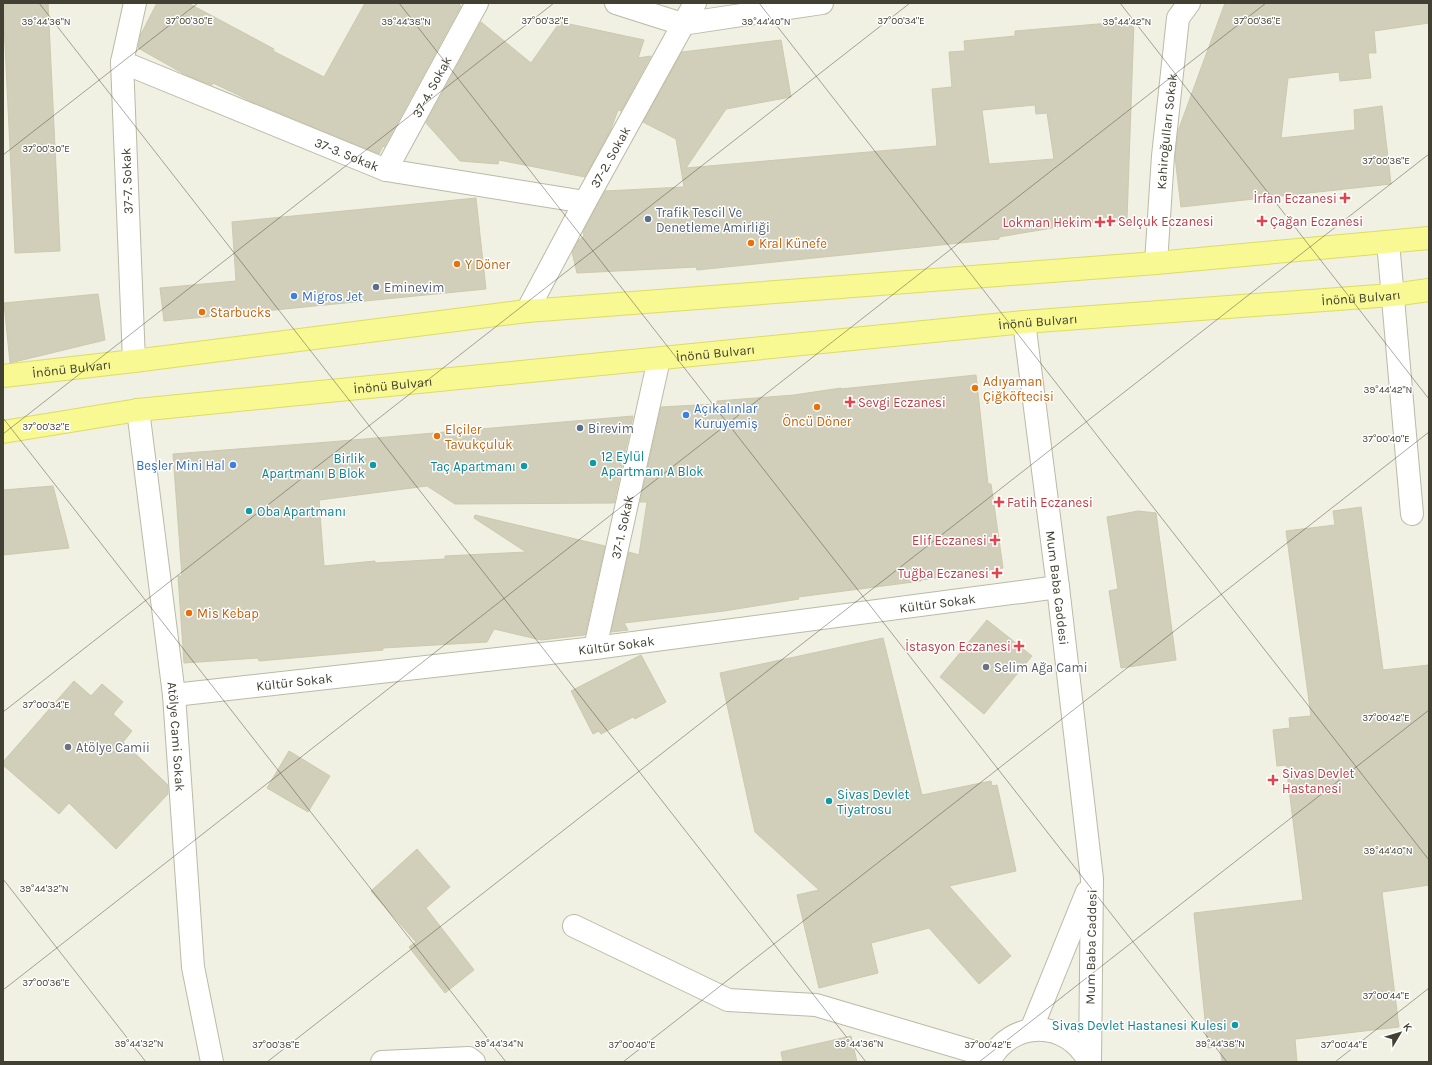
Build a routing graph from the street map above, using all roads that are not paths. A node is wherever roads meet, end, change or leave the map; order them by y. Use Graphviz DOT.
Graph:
graph roads {
  1 [pos="135,3"];
  2 [pos="477,3"];
  3 [pos="616,3"];
  4 [pos="695,3"];
  5 [pos="822,3"];
  6 [pos="1189,3"];
  7 [pos="682,24"];
  8 [pos="122,62"];
  9 [pos="386,170"];
  10 [pos="585,202"];
  11 [pos="1429,238"];
  12 [pos="1388,242"];
  13 [pos="1156,263"];
  14 [pos="1429,290"];
  15 [pos="1392,295"];
  16 [pos="527,311"];
  17 [pos="1024,322"];
  18 [pos="659,359"];
  19 [pos="134,361"];
  20 [pos="3,376"];
  21 [pos="138,410"];
  22 [pos="3,432"];
  23 [pos="1412,514"];
  24 [pos="1058,587"];
  25 [pos="595,648"];
  26 [pos="174,695"];
  27 [pos="1092,879"];
  28 [pos="574,926"];
  29 [pos="1031,1030"];
  30 [pos="990,1059"];
  31 [pos="212,1062"];
  32 [pos="382,1062"];
  33 [pos="474,1062"];
  34 [pos="1089,1062"];
  1 -- 8 [label="street, 37-7. Sokak"];
  2 -- 9 [label="street, 37-4. Sokak"];
  3 -- 7 [label="street"];
  4 -- 7 [label="street, 37-2. Sokak"];
  5 -- 7 [label="street"];
  6 -- 13 [label="street, Kahiroğulları Sokak"];
  7 -- 10 [label="street, 37-2. Sokak"];
  8 -- 9 [label="street, 37-3. Sokak"];
  8 -- 19 [label="street, 37-7. Sokak"];
  9 -- 10 [label="street, 37-3. Sokak"];
  10 -- 16 [label="street, 37-2. Sokak"];
  11 -- 12 [label="main road, İnönü Bulvarı"];
  12 -- 13 [label="main road, İnönü Bulvarı"];
  12 -- 15 [label="street"];
  13 -- 16 [label="main road, İnönü Bulvarı"];
  14 -- 15 [label="main road, İnönü Bulvarı"];
  15 -- 17 [label="main road, İnönü Bulvarı"];
  15 -- 23 [label="street"];
  16 -- 19 [label="main road, İnönü Bulvarı"];
  17 -- 18 [label="main road, İnönü Bulvarı"];
  17 -- 24 [label="street, Mum Baba Caddesi"];
  18 -- 21 [label="main road, İnönü Bulvarı"];
  18 -- 25 [label="street, 37-1. Sokak"];
  19 -- 20 [label="main road, İnönü Bulvarı"];
  21 -- 22 [label="main road, İnönü Bulvarı"];
  21 -- 26 [label="street, Atölye Cami Sokak"];
  24 -- 25 [label="street, Kültür Sokak"];
  24 -- 27 [label="street, Mum Baba Caddesi"];
  25 -- 26 [label="street, Kültür Sokak"];
  26 -- 31 [label="street, Atölye Cami Sokak"];
  27 -- 29 [label="street, Mum Baba Caddesi"];
  27 -- 34 [label="street, Mum Baba Caddesi"];
  28 -- 30 [label="street"];
  29 -- 30 [label="street, Mum Baba Caddesi"];
  29 -- 34 [label="street, Mum Baba Caddesi"];
  32 -- 33 [label="street"];
}
